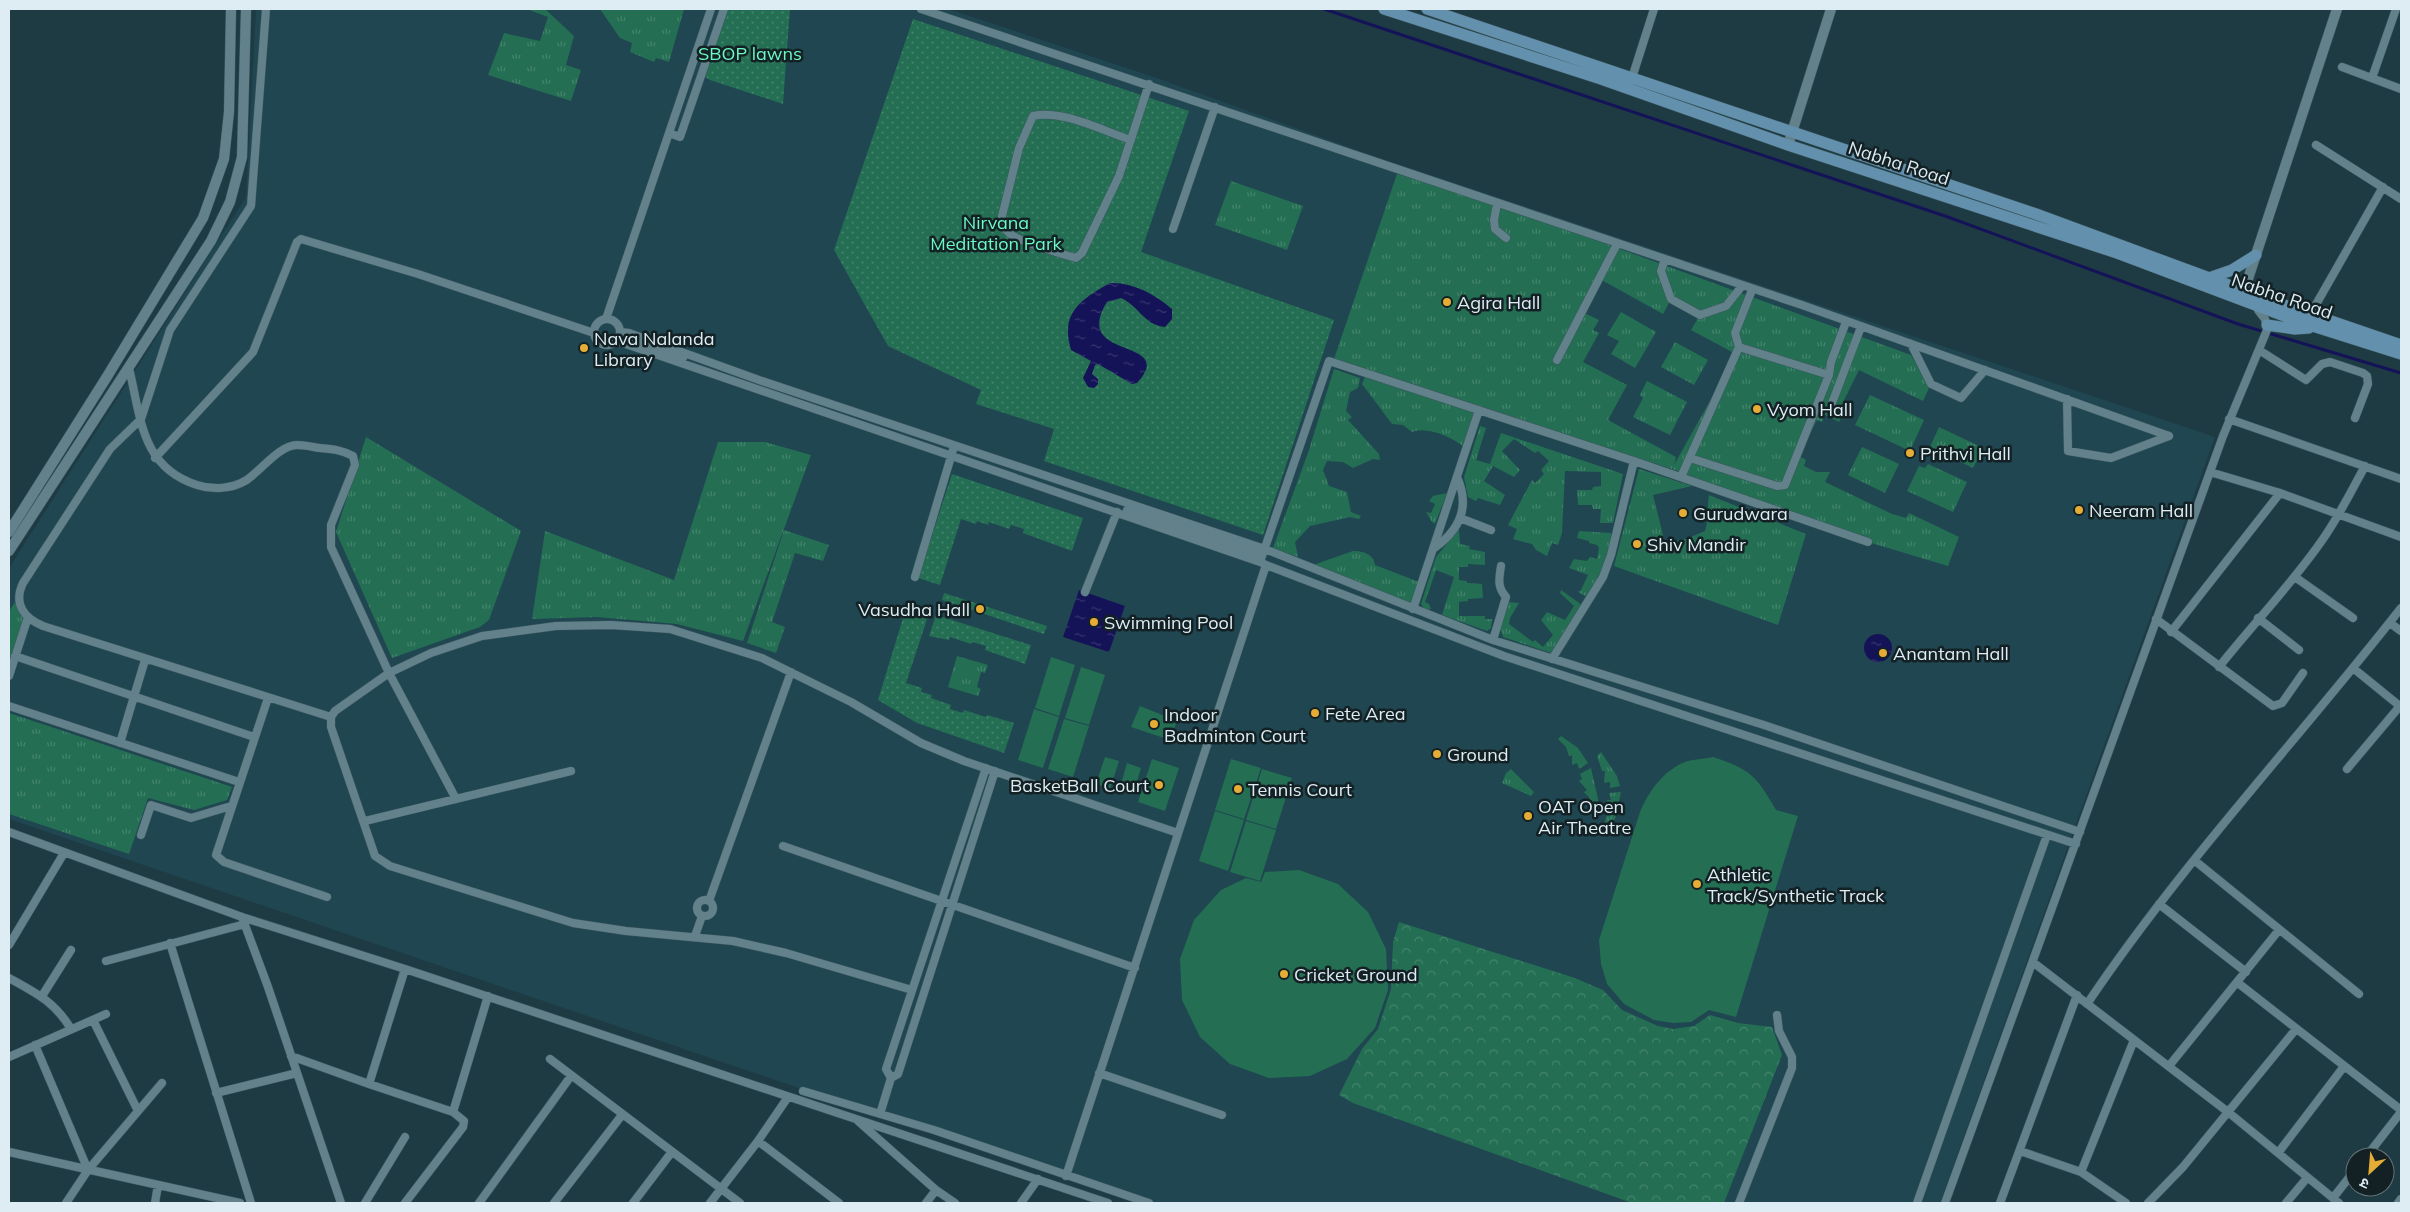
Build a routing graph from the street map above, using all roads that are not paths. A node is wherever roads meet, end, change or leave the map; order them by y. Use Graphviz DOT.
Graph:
graph roads {
  1 [pos="231,9"];
  2 [pos="246,9"];
  3 [pos="266,9"];
  4 [pos="711,9"];
  5 [pos="724,9"];
  6 [pos="921,9"];
  7 [pos="1384,9"];
  8 [pos="1427,9"];
  9 [pos="1654,9"];
  10 [pos="1831,9"];
  11 [pos="2337,9"];
  12 [pos="2398,10"];
  13 [pos="2342,67"];
  14 [pos="2372,78"];
  15 [pos="1149,84"];
  16 [pos="1631,84"];
  17 [pos="2401,89"];
  18 [pos="1215,107"];
  19 [pos="1791,132"];
  20 [pos="669,133"];
  21 [pos="1131,140"];
  22 [pos="1788,145"];
  23 [pos="2316,145"];
  24 [pos="2383,187"];
  25 [pos="2401,199"];
  26 [pos="1497,204"];
  27 [pos="2059,228"];
  28 [pos="1173,229"];
  29 [pos="1506,238"];
  30 [pos="1617,244"];
  31 [pos="2256,255"];
  32 [pos="1665,259"];
  33 [pos="2209,278"];
  34 [pos="1742,286"];
  35 [pos="1752,290"];
  36 [pos="2243,296"];
  37 [pos="2260,302"];
  38 [pos="2310,315"];
  39 [pos="606,320"];
  40 [pos="1846,322"];
  41 [pos="1861,326"];
  42 [pos="2316,327"];
  43 [pos="2267,330"];
  44 [pos="594,333"];
  45 [pos="618,336"];
  46 [pos="1911,344"];
  47 [pos="2401,345"];
  48 [pos="1739,347"];
  49 [pos="2259,350"];
  50 [pos="2401,354"];
  51 [pos="1557,360"];
  52 [pos="129,368"];
  53 [pos="1985,370"];
  54 [pos="1829,375"];
  55 [pos="2067,400"];
  56 [pos="1832,403"];
  57 [pos="1479,410"];
  58 [pos="2355,418"];
  59 [pos="141,419"];
  60 [pos="2230,419"];
  61 [pos="953,449"];
  62 [pos="155,458"];
  63 [pos="1690,458"];
  64 [pos="1634,461"];
  65 [pos="2365,466"];
  66 [pos="2210,472"];
  67 [pos="1457,477"];
  68 [pos="1681,477"];
  69 [pos="2401,479"];
  70 [pos="2280,493"];
  71 [pos="1116,512"];
  72 [pos="2338,514"];
  73 [pos="1460,518"];
  74 [pos="1491,530"];
  75 [pos="9,532"];
  76 [pos="2401,537"];
  77 [pos="1868,542"];
  78 [pos="1433,549"];
  79 [pos="9,551"];
  80 [pos="1263,558"];
  81 [pos="1501,566"];
  82 [pos="915,577"];
  83 [pos="2295,577"];
  84 [pos="1085,592"];
  85 [pos="2401,608"];
  86 [pos="1413,609"];
  87 [pos="28,617"];
  88 [pos="2258,618"];
  89 [pos="2353,618"];
  90 [pos="2156,619"];
  91 [pos="2390,623"];
  92 [pos="2171,632"];
  93 [pos="2401,632"];
  94 [pos="1493,640"];
  95 [pos="2299,650"];
  96 [pos="15,656"];
  97 [pos="1552,659"];
  98 [pos="145,660"];
  99 [pos="1573,666"];
  100 [pos="2219,667"];
  101 [pos="2353,668"];
  102 [pos="791,672"];
  103 [pos="389,673"];
  104 [pos="2303,673"];
  105 [pos="9,676"];
  106 [pos="1567,677"];
  107 [pos="134,696"];
  108 [pos="268,698"];
  109 [pos="9,706"];
  110 [pos="2401,707"];
  111 [pos="331,717"];
  112 [pos="254,737"];
  113 [pos="120,743"];
  114 [pos="1857,757"];
  115 [pos="986,768"];
  116 [pos="2347,769"];
  117 [pos="571,771"];
  118 [pos="1852,771"];
  119 [pos="995,772"];
  120 [pos="239,782"];
  121 [pos="456,799"];
  122 [pos="231,806"];
  123 [pos="365,821"];
  124 [pos="2080,832"];
  125 [pos="1178,833"];
  126 [pos="10,835"];
  127 [pos="141,835"];
  128 [pos="2047,835"];
  129 [pos="2076,844"];
  130 [pos="783,846"];
  131 [pos="64,853"];
  132 [pos="2194,860"];
  133 [pos="327,897"];
  134 [pos="709,900"];
  135 [pos="941,902"];
  136 [pos="2159,904"];
  137 [pos="952,905"];
  138 [pos="702,916"];
  139 [pos="244,921"];
  140 [pos="2279,930"];
  141 [pos="695,936"];
  142 [pos="170,943"];
  143 [pos="9,945"];
  144 [pos="71,950"];
  145 [pos="106,960"];
  146 [pos="2034,963"];
  147 [pos="1135,968"];
  148 [pos="406,969"];
  149 [pos="2246,972"];
  150 [pos="9,978"];
  151 [pos="2238,983"];
  152 [pos="912,990"];
  153 [pos="2359,994"];
  154 [pos="42,996"];
  155 [pos="488,996"];
  156 [pos="2076,996"];
  157 [pos="2087,1004"];
  158 [pos="106,1014"];
  159 [pos="1777,1015"];
  160 [pos="93,1020"];
  161 [pos="2296,1028"];
  162 [pos="71,1030"];
  163 [pos="2134,1040"];
  164 [pos="35,1045"];
  165 [pos="291,1056"];
  166 [pos="9,1057"];
  167 [pos="550,1059"];
  168 [pos="2169,1066"];
  169 [pos="2347,1068"];
  170 [pos="297,1073"];
  171 [pos="1099,1073"];
  172 [pos="571,1076"];
  173 [pos="891,1078"];
  174 [pos="162,1082"];
  175 [pos="369,1084"];
  176 [pos="802,1091"];
  177 [pos="216,1093"];
  178 [pos="788,1097"];
  179 [pos="138,1111"];
  180 [pos="2401,1111"];
  181 [pos="453,1112"];
  182 [pos="2228,1112"];
  183 [pos="880,1114"];
  184 [pos="622,1115"];
  185 [pos="1222,1115"];
  186 [pos="855,1118"];
  187 [pos="406,1137"];
  188 [pos="758,1142"];
  189 [pos="2374,1147"];
  190 [pos="9,1152"];
  191 [pos="2020,1152"];
  192 [pos="671,1153"];
  193 [pos="2278,1153"];
  194 [pos="88,1170"];
  195 [pos="2082,1172"];
  196 [pos="1066,1176"];
  197 [pos="2307,1178"];
  198 [pos="1038,1179"];
  199 [pos="158,1185"];
  200 [pos="2345,1186"];
  201 [pos="722,1189"];
  202 [pos="936,1190"];
  203 [pos="2401,1199"];
  204 [pos="2336,1201"];
  205 [pos="1948,1202"];
  206 [pos="66,1203"];
  207 [pos="155,1203"];
  208 [pos="240,1203"];
  209 [pos="252,1203"];
  210 [pos="341,1203"];
  211 [pos="365,1203"];
  212 [pos="405,1203"];
  213 [pos="479,1203"];
  214 [pos="554,1203"];
  215 [pos="633,1203"];
  216 [pos="710,1203"];
  217 [pos="740,1203"];
  218 [pos="838,1203"];
  219 [pos="926,1203"];
  220 [pos="955,1203"];
  221 [pos="1021,1203"];
  222 [pos="1108,1203"];
  223 [pos="1148,1203"];
  224 [pos="1739,1203"];
  225 [pos="1917,1203"];
  226 [pos="2000,1203"];
  227 [pos="2126,1203"];
  228 [pos="2148,1203"];
  229 [pos="2286,1203"];
  230 [pos="2398,1203"];
  1 -- 75 [label="street"];
  2 -- 52 [label="street"];
  3 -- 59 [label="street"];
  4 -- 20 [label="street"];
  5 -- 20 [label="street"];
  6 -- 15 [label="street"];
  7 -- 16 [label="main road, Nabha Road"];
  8 -- 16 [label="main road, Nabha Road"];
  9 -- 16 [label="street"];
  10 -- 19 [label="street"];
  11 -- 31 [label="street"];
  12 -- 14 [label="street"];
  13 -- 14 [label="street"];
  14 -- 17 [label="street"];
  15 -- 18 [label="street"];
  15 -- 21 [label="street"];
  16 -- 19 [label="main road, Nabha Road"];
  16 -- 22 [label="main road, Nabha Road"];
  18 -- 26 [label="street"];
  18 -- 28 [label="street"];
  19 -- 22 [label="street"];
  19 -- 27 [label="main road, Nabha Road"];
  20 -- 39 [label="street"];
  21 -- 21 [label="street"];
  22 -- 27 [label="main road, Nabha Road"];
  23 -- 24 [label="street"];
  24 -- 25 [label="street"];
  24 -- 38 [label="street"];
  26 -- 29 [label="street"];
  26 -- 30 [label="street"];
  27 -- 33 [label="main road, Nabha Road"];
  27 -- 36 [label="main road, Nabha Road"];
  30 -- 32 [label="street"];
  30 -- 51 [label="street"];
  31 -- 33 [label="main road"];
  31 -- 36 [label="street"];
  32 -- 34 [label="street"];
  32 -- 34 [label="street"];
  33 -- 36 [label="main road, Nabha Road"];
  34 -- 35 [label="street"];
  35 -- 40 [label="street"];
  35 -- 48 [label="street"];
  36 -- 37 [label="main road, Nabha Road"];
  37 -- 38 [label="main road, Nabha Road"];
  37 -- 42 [label="main road, Nabha Road"];
  37 -- 43 [label="street"];
  38 -- 47 [label="main road, Nabha Road"];
  39 -- 44 [label="street"];
  39 -- 45 [label="street"];
  40 -- 41 [label="street"];
  40 -- 54 [label="street"];
  41 -- 46 [label="street"];
  41 -- 56 [label="street"];
  42 -- 43 [label="main road"];
  42 -- 50 [label="main road, Nabha Road"];
  43 -- 49 [label="street"];
  44 -- 45 [label="street"];
  44 -- 62 [label="street"];
  45 -- 61 [label="street"];
  45 -- 61 [label="street"];
  46 -- 53 [label="street"];
  46 -- 53 [label="street"];
  48 -- 54 [label="street"];
  48 -- 63 [label="street"];
  49 -- 58 [label="street"];
  49 -- 60 [label="street"];
  52 -- 59 [label="street"];
  52 -- 79 [label="street"];
  53 -- 55 [label="street"];
  54 -- 63 [label="street"];
  55 -- 55 [label="street"];
  57 -- 64 [label="street"];
  57 -- 67 [label="street"];
  57 -- 80 [label="street"];
  59 -- 62 [label="street"];
  59 -- 87 [label="street"];
  60 -- 65 [label="street"];
  60 -- 66 [label="street"];
  61 -- 71 [label="street"];
  61 -- 80 [label="street"];
  61 -- 82 [label="street"];
  62 -- 103 [label="street"];
  63 -- 68 [label="street"];
  64 -- 68 [label="street"];
  64 -- 97 [label="street"];
  65 -- 69 [label="street"];
  65 -- 72 [label="street"];
  66 -- 70 [label="street"];
  66 -- 90 [label="street"];
  67 -- 73 [label="street"];
  67 -- 78 [label="street"];
  68 -- 77 [label="street"];
  70 -- 72 [label="street"];
  70 -- 92 [label="street"];
  71 -- 80 [label="street"];
  71 -- 84 [label="street"];
  72 -- 76 [label="street"];
  72 -- 83 [label="street"];
  73 -- 74 [label="street"];
  73 -- 78 [label="street"];
  78 -- 86 [label="street"];
  80 -- 86 [label="street"];
  80 -- 106 [label="street"];
  80 -- 125 [label="street"];
  81 -- 94 [label="street"];
  83 -- 88 [label="street"];
  83 -- 89 [label="street"];
  85 -- 91 [label="street"];
  86 -- 94 [label="street"];
  87 -- 96 [label="street"];
  87 -- 98 [label="street"];
  88 -- 95 [label="street"];
  88 -- 100 [label="street"];
  90 -- 92 [label="street"];
  90 -- 124 [label="street"];
  91 -- 93 [label="street"];
  91 -- 101 [label="street"];
  92 -- 100 [label="street"];
  94 -- 97 [label="street"];
  96 -- 105 [label="street"];
  96 -- 107 [label="street"];
  97 -- 99 [label="street"];
  98 -- 107 [label="street"];
  98 -- 108 [label="street"];
  99 -- 106 [label="street"];
  99 -- 114 [label="street"];
  100 -- 104 [label="street"];
  101 -- 110 [label="street"];
  101 -- 132 [label="street"];
  102 -- 103 [label="street"];
  102 -- 115 [label="street"];
  102 -- 134 [label="street"];
  103 -- 111 [label="street"];
  103 -- 121 [label="street"];
  106 -- 118 [label="street"];
  107 -- 112 [label="street"];
  107 -- 113 [label="street"];
  108 -- 111 [label="street"];
  108 -- 112 [label="street"];
  109 -- 113 [label="street"];
  110 -- 116 [label="street"];
  111 -- 123 [label="street"];
  112 -- 120 [label="street"];
  113 -- 120 [label="street"];
  114 -- 118 [label="street"];
  114 -- 124 [label="street"];
  115 -- 119 [label="street"];
  115 -- 135 [label="street"];
  117 -- 121 [label="street"];
  118 -- 128 [label="street"];
  119 -- 125 [label="street"];
  119 -- 137 [label="street"];
  120 -- 122 [label="street"];
  121 -- 123 [label="street"];
  122 -- 127 [label="street"];
  122 -- 133 [label="street"];
  123 -- 141 [label="street"];
  124 -- 129 [label="street"];
  125 -- 147 [label="street"];
  126 -- 131 [label="street"];
  128 -- 129 [label="street"];
  128 -- 225 [label="street"];
  129 -- 146 [label="street"];
  130 -- 135 [label="street"];
  131 -- 139 [label="street"];
  131 -- 143 [label="street"];
  132 -- 136 [label="street"];
  132 -- 140 [label="street"];
  134 -- 138 [label="street"];
  134 -- 138 [label="street"];
  135 -- 137 [label="street"];
  135 -- 152 [label="street"];
  136 -- 149 [label="street"];
  136 -- 157 [label="street"];
  137 -- 147 [label="street"];
  137 -- 173 [label="street"];
  138 -- 141 [label="street"];
  139 -- 142 [label="street"];
  139 -- 148 [label="street"];
  139 -- 165 [label="street"];
  140 -- 149 [label="street"];
  140 -- 153 [label="street"];
  141 -- 152 [label="street"];
  142 -- 145 [label="street"];
  142 -- 177 [label="street"];
  144 -- 154 [label="street"];
  146 -- 156 [label="street"];
  146 -- 205 [label="street"];
  147 -- 171 [label="street"];
  148 -- 155 [label="street"];
  148 -- 175 [label="street"];
  149 -- 151 [label="street"];
  150 -- 154 [label="street"];
  151 -- 161 [label="street"];
  151 -- 168 [label="street"];
  152 -- 173 [label="street"];
  154 -- 162 [label="street"];
  155 -- 178 [label="street"];
  155 -- 181 [label="street"];
  156 -- 157 [label="street"];
  156 -- 191 [label="street"];
  157 -- 163 [label="street"];
  158 -- 160 [label="street"];
  159 -- 224 [label="street"];
  160 -- 162 [label="street"];
  160 -- 179 [label="street"];
  161 -- 169 [label="street"];
  161 -- 182 [label="street"];
  162 -- 164 [label="street"];
  163 -- 168 [label="street"];
  163 -- 195 [label="street"];
  164 -- 166 [label="street"];
  164 -- 194 [label="street"];
  165 -- 170 [label="street"];
  165 -- 175 [label="street"];
  167 -- 172 [label="street"];
  168 -- 182 [label="street"];
  169 -- 180 [label="street"];
  169 -- 193 [label="street"];
  170 -- 177 [label="street"];
  170 -- 210 [label="street"];
  171 -- 185 [label="street"];
  171 -- 196 [label="street"];
  172 -- 184 [label="street"];
  172 -- 213 [label="street"];
  173 -- 183 [label="street"];
  174 -- 179 [label="street"];
  175 -- 181 [label="street"];
  176 -- 183 [label="street"];
  177 -- 209 [label="street"];
  178 -- 186 [label="street"];
  178 -- 188 [label="street"];
  179 -- 194 [label="street"];
  180 -- 189 [label="street"];
  181 -- 212 [label="street"];
  182 -- 193 [label="street"];
  182 -- 228 [label="street"];
  183 -- 196 [label="street"];
  184 -- 192 [label="street"];
  184 -- 214 [label="street"];
  186 -- 198 [label="street"];
  186 -- 202 [label="street"];
  187 -- 211 [label="street"];
  188 -- 201 [label="street"];
  188 -- 218 [label="street"];
  190 -- 194 [label="street"];
  191 -- 195 [label="street"];
  191 -- 226 [label="street"];
  192 -- 201 [label="street"];
  192 -- 215 [label="street"];
  193 -- 197 [label="street"];
  194 -- 199 [label="street"];
  194 -- 206 [label="street"];
  195 -- 227 [label="street"];
  196 -- 223 [label="street"];
  197 -- 204 [label="street"];
  197 -- 229 [label="street"];
  198 -- 221 [label="street"];
  198 -- 222 [label="street"];
  199 -- 207 [label="street"];
  199 -- 208 [label="street"];
  200 -- 204 [label="street"];
  201 -- 216 [label="street"];
  201 -- 217 [label="street"];
  202 -- 219 [label="street"];
  202 -- 220 [label="street"];
  203 -- 230 [label="street"];
}
